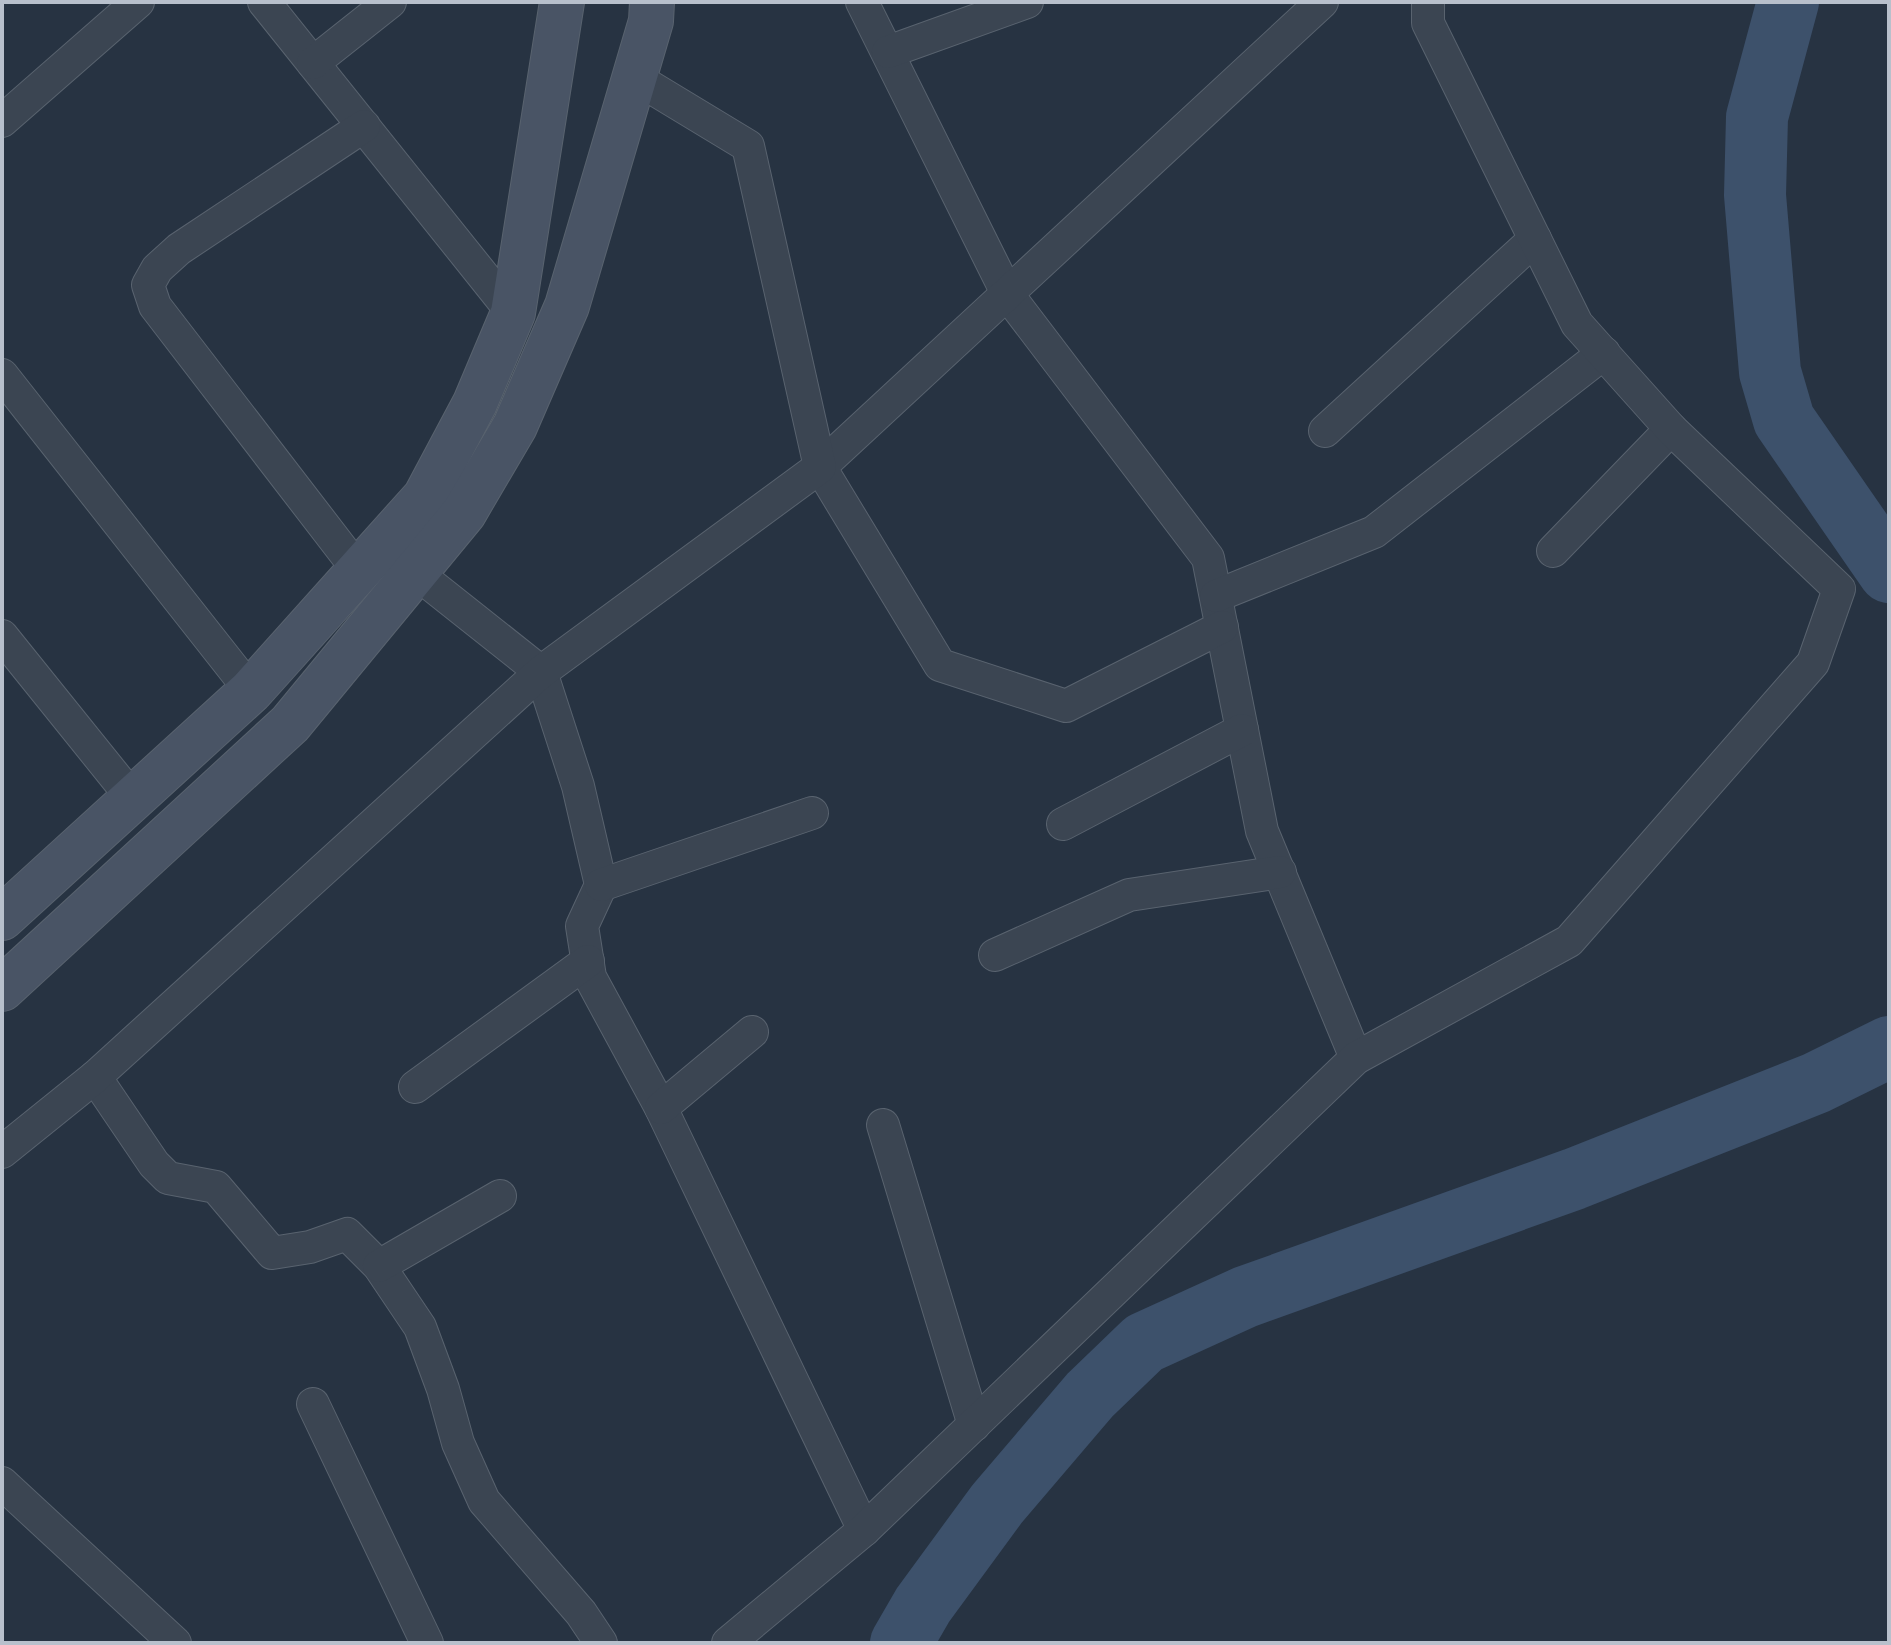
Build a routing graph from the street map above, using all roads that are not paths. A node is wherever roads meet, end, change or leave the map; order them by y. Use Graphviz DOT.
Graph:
graph roads {
  1 [pos="138,2"];
  2 [pos="264,2"];
  3 [pos="390,2"];
  4 [pos="562,2"];
  5 [pos="652,2"];
  6 [pos="862,2"];
  7 [pos="1027,2"];
  8 [pos="1322,2"];
  9 [pos="1428,2"];
  10 [pos="888,52"];
  11 [pos="313,63"];
  12 [pos="634,77"];
  13 [pos="2,121"];
  14 [pos="364,126"];
  15 [pos="1535,239"];
  16 [pos="1008,295"];
  17 [pos="513,313"];
  18 [pos="1604,353"];
  19 [pos="2,375"];
  20 [pos="1671,429"];
  21 [pos="1325,431"];
  22 [pos="820,467"];
  23 [pos="1553,551"];
  24 [pos="358,570"];
  25 [pos="415,572"];
  26 [pos="1219,612"];
  27 [pos="2,636"];
  28 [pos="541,672"];
  29 [pos="251,691"];
  30 [pos="1242,730"];
  31 [pos="134,800"];
  32 [pos="812,813"];
  33 [pos="1063,824"];
  34 [pos="1280,872"];
  35 [pos="601,885"];
  36 [pos="2,918"];
  37 [pos="995,955"];
  38 [pos="588,961"];
  39 [pos="2,989"];
  40 [pos="752,1032"];
  41 [pos="1356,1058"];
  42 [pos="95,1077"];
  43 [pos="415,1087"];
  44 [pos="661,1108"];
  45 [pos="883,1125"];
  46 [pos="2,1152"];
  47 [pos="500,1196"];
  48 [pos="379,1266"];
  49 [pos="313,1404"];
  50 [pos="974,1425"];
  51 [pos="2,1483"];
  52 [pos="864,1530"];
  53 [pos="163,1639"];
  54 [pos="427,1643"];
  55 [pos="601,1643"];
  56 [pos="728,1643"];
  1 -- 13 [label="street"];
  2 -- 11 [label="street"];
  3 -- 11 [label="street"];
  4 -- 17 [label="main road"];
  5 -- 12 [label="main road"];
  6 -- 10 [label="street"];
  7 -- 10 [label="street"];
  8 -- 16 [label="street"];
  9 -- 15 [label="street"];
  10 -- 16 [label="street"];
  11 -- 14 [label="street"];
  12 -- 22 [label="street"];
  12 -- 25 [label="main road"];
  14 -- 17 [label="street"];
  14 -- 24 [label="street"];
  15 -- 18 [label="street"];
  15 -- 21 [label="street"];
  16 -- 22 [label="street"];
  16 -- 26 [label="street"];
  17 -- 24 [label="main road"];
  18 -- 20 [label="street"];
  18 -- 26 [label="street"];
  19 -- 29 [label="street"];
  20 -- 23 [label="street"];
  20 -- 41 [label="street"];
  22 -- 26 [label="street"];
  22 -- 28 [label="street"];
  24 -- 29 [label="main road"];
  25 -- 28 [label="street"];
  25 -- 39 [label="main road"];
  26 -- 30 [label="street"];
  27 -- 31 [label="street"];
  28 -- 35 [label="street"];
  28 -- 42 [label="street"];
  29 -- 31 [label="main road"];
  30 -- 33 [label="street"];
  30 -- 34 [label="street"];
  31 -- 36 [label="main road"];
  32 -- 35 [label="street"];
  34 -- 37 [label="street"];
  34 -- 41 [label="street"];
  35 -- 38 [label="street"];
  38 -- 43 [label="street"];
  38 -- 44 [label="street"];
  40 -- 44 [label="street"];
  41 -- 50 [label="street"];
  42 -- 46 [label="street"];
  42 -- 48 [label="street"];
  44 -- 52 [label="street"];
  45 -- 50 [label="street"];
  47 -- 48 [label="street"];
  48 -- 55 [label="street"];
  49 -- 54 [label="street"];
  50 -- 52 [label="street"];
  51 -- 53 [label="street"];
  52 -- 56 [label="street"];
}
